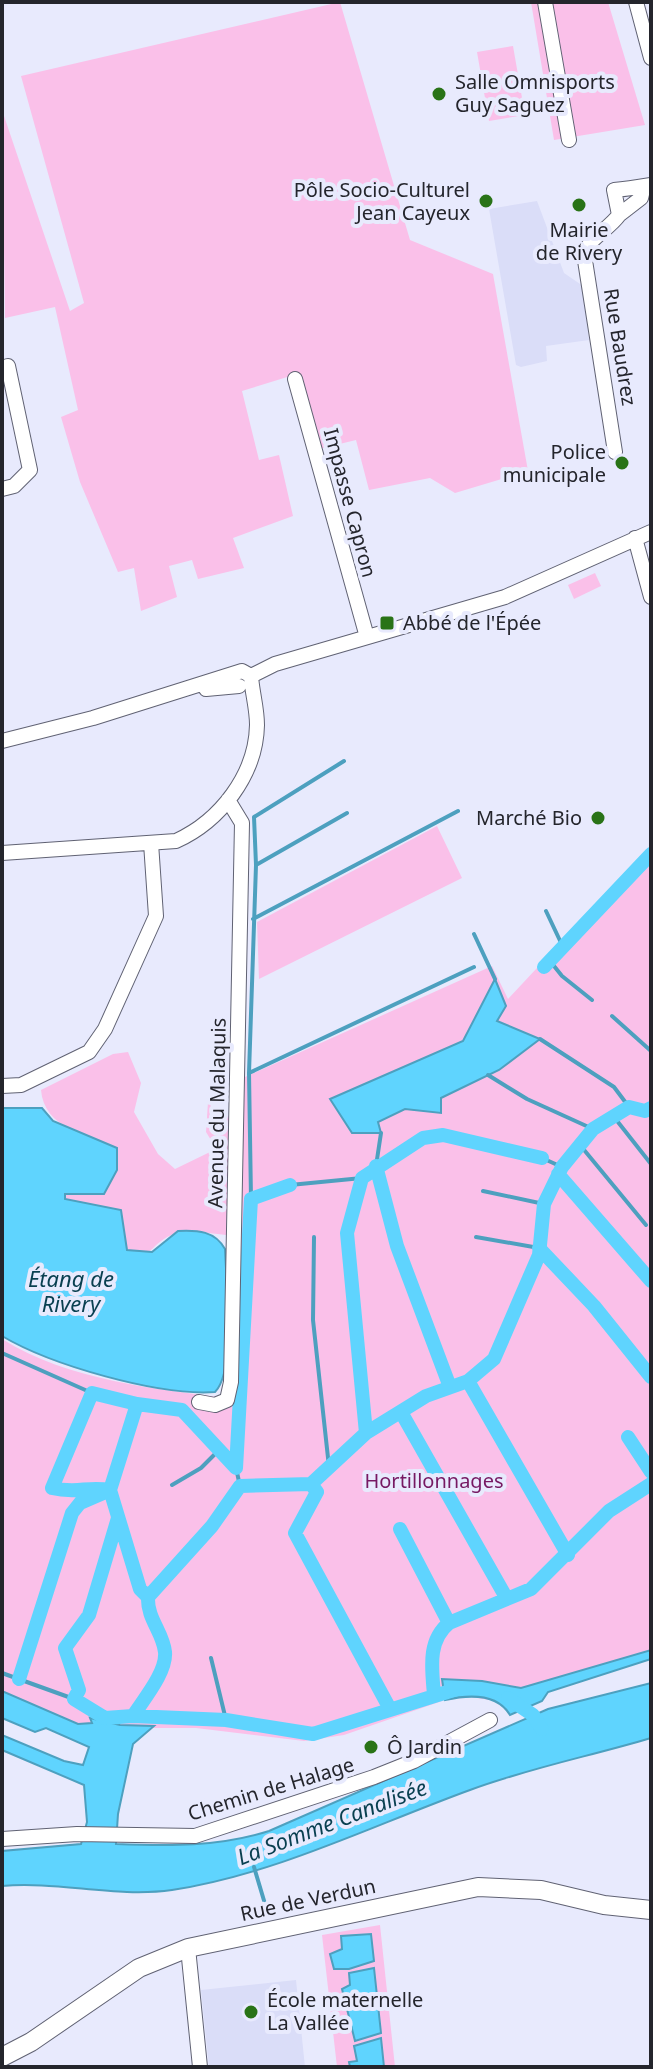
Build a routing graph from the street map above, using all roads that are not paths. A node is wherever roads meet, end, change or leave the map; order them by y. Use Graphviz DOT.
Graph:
graph roads {
  1 [pos="545,2"];
  2 [pos="636,2"];
  3 [pos="651,58"];
  4 [pos="569,140"];
  5 [pos="648,186"];
  6 [pos="619,215"];
  7 [pos="2,368"];
  8 [pos="295,379"];
  9 [pos="7,387"];
  10 [pos="615,452"];
  11 [pos="2,489"];
  12 [pos="651,532"];
  13 [pos="635,538"];
  14 [pos="651,597"];
  15 [pos="367,637"];
  16 [pos="244,681"];
  17 [pos="2,741"];
  18 [pos="228,800"];
  19 [pos="151,843"];
  20 [pos="2,853"];
  21 [pos="2,1086"];
  22 [pos="199,1402"];
  23 [pos="490,1720"];
  24 [pos="2,1839"];
  25 [pos="651,1910"];
  26 [pos="188,1948"];
  27 [pos="2,2057"];
  28 [pos="200,2067"];
  1 -- 4 [label="street"];
  2 -- 3 [label="street"];
  5 -- 6 [label="street, Rue Baudrez"];
  5 -- 6 [label="street, Rue Baudrez"];
  6 -- 10 [label="street, Rue Baudrez"];
  7 -- 9 [label="street"];
  8 -- 15 [label="street, Impasse Capron"];
  9 -- 11 [label="street"];
  12 -- 13 [label="street"];
  13 -- 14 [label="street"];
  13 -- 15 [label="street"];
  15 -- 16 [label="street"];
  16 -- 17 [label="street"];
  16 -- 18 [label="street"];
  18 -- 19 [label="street"];
  18 -- 22 [label="street, Avenue du Malaquis"];
  19 -- 20 [label="street"];
  19 -- 21 [label="street"];
  23 -- 24 [label="street, Chemin de Halage"];
  25 -- 26 [label="street, Rue de Verdun"];
  26 -- 27 [label="street, Rue de Verdun"];
  26 -- 28 [label="street"];
}
